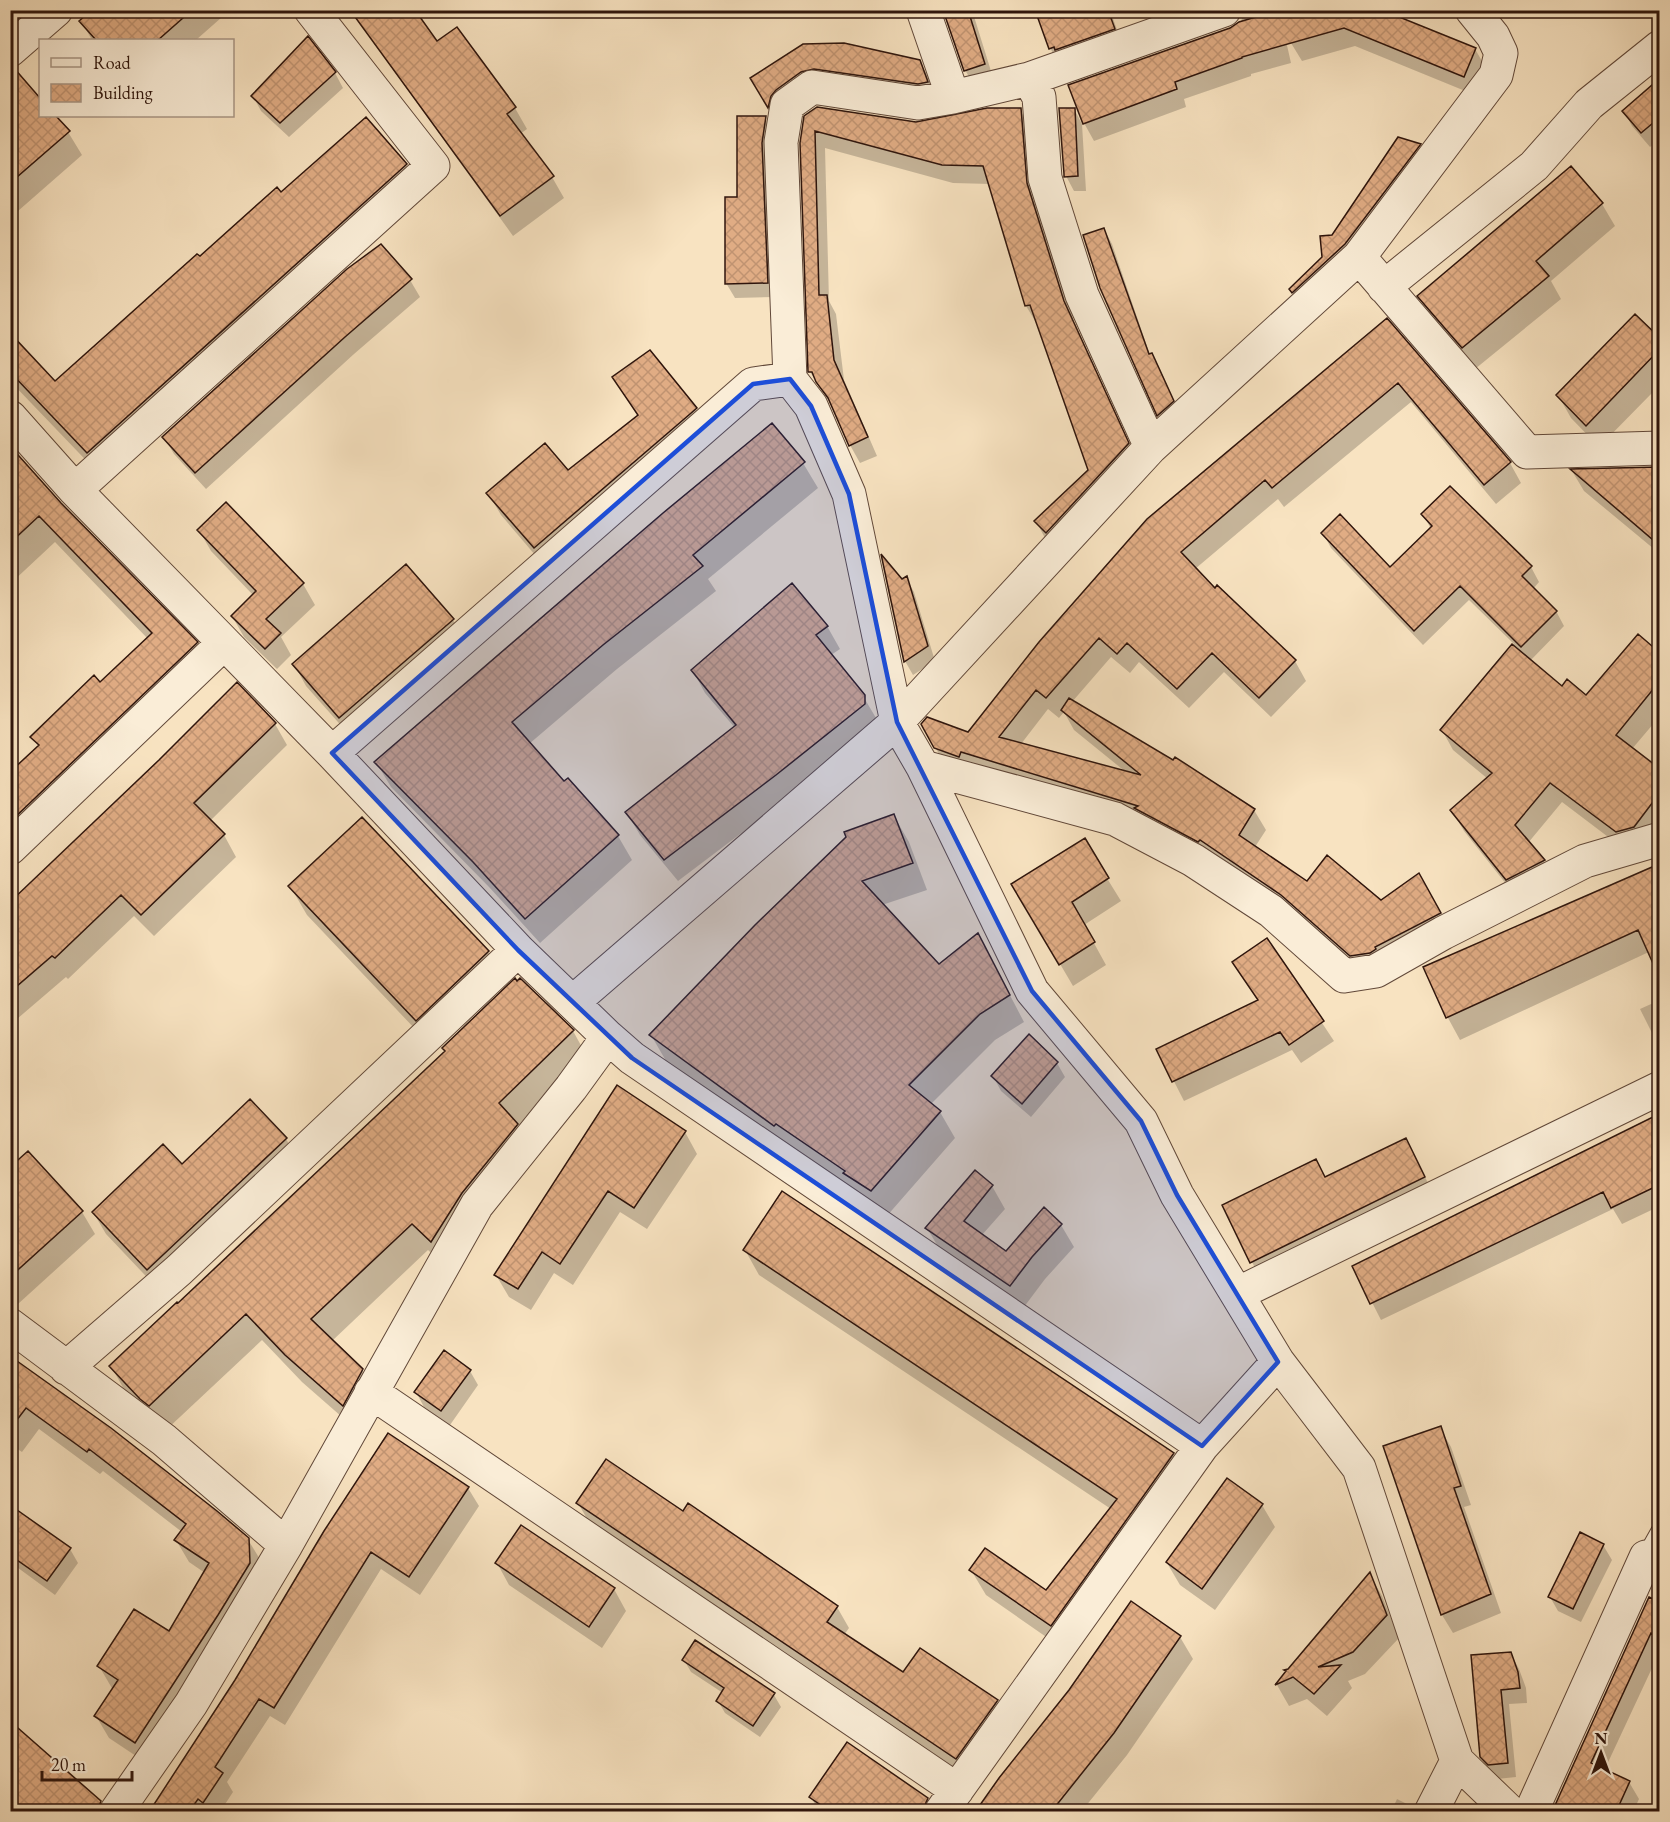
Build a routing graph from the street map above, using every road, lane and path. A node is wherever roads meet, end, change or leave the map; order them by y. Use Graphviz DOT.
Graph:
graph roads {
  1 [pos="56,10"];
  2 [pos="311,10"];
  3 [pos="923,10"];
  4 [pos="1224,10"];
  5 [pos="1472,10"];
  6 [pos="1659,47"];
  7 [pos="10,50"];
  8 [pos="1029,79"];
  9 [pos="953,98"];
  10 [pos="1359,257"];
  11 [pos="1384,287"];
  12 [pos="790,379"];
  13 [pos="10,417"];
  14 [pos="1150,447"];
  15 [pos="1659,448"];
  16 [pos="75,490"];
  17 [pos="224,643"];
  18 [pos="897,722"];
  19 [pos="332,753"];
  20 [pos="923,767"];
  21 [pos="1659,839"];
  22 [pos="10,848"];
  23 [pos="518,950"];
  24 [pos="573,1002"];
  25 [pos="608,1037"];
  26 [pos="1659,1088"];
  27 [pos="1237,1294"];
  28 [pos="10,1325"];
  29 [pos="1278,1362"];
  30 [pos="66,1368"];
  31 [pos="371,1392"];
  32 [pos="1202,1446"];
  33 [pos="286,1545"];
  34 [pos="1655,1551"];
  35 [pos="1465,1769"];
  36 [pos="949,1801"];
  37 [pos="116,1812"];
  38 [pos="1431,1812"];
  39 [pos="1510,1812"];
  40 [pos="1531,1812"];
  1 -- 7 [label="street"];
  2 -- 16 [label="street"];
  3 -- 9 [label="street"];
  4 -- 8 [label="street"];
  5 -- 10 [label="street"];
  6 -- 11 [label="street"];
  8 -- 9 [label="street"];
  8 -- 14 [label="street"];
  9 -- 12 [label="street"];
  10 -- 11 [label="street"];
  10 -- 14 [label="street"];
  11 -- 15 [label="street"];
  12 -- 18 [label="street"];
  12 -- 19 [label="street"];
  13 -- 16 [label="street"];
  14 -- 18 [label="street"];
  16 -- 17 [label="street"];
  17 -- 19 [label="street"];
  17 -- 22 [label="street"];
  18 -- 20 [label="street"];
  18 -- 24 [label="street"];
  19 -- 23 [label="street"];
  20 -- 21 [label="street"];
  20 -- 27 [label="street"];
  23 -- 24 [label="street"];
  23 -- 30 [label="street"];
  24 -- 25 [label="street"];
  25 -- 31 [label="street"];
  25 -- 32 [label="street"];
  26 -- 27 [label="street"];
  27 -- 29 [label="street"];
  28 -- 30 [label="street"];
  29 -- 32 [label="street"];
  29 -- 35 [label="street"];
  30 -- 33 [label="street"];
  31 -- 33 [label="street"];
  31 -- 36 [label="street"];
  32 -- 36 [label="street"];
  33 -- 37 [label="street"];
  34 -- 40 [label="street"];
  35 -- 38 [label="street"];
  35 -- 39 [label="street"];
}
